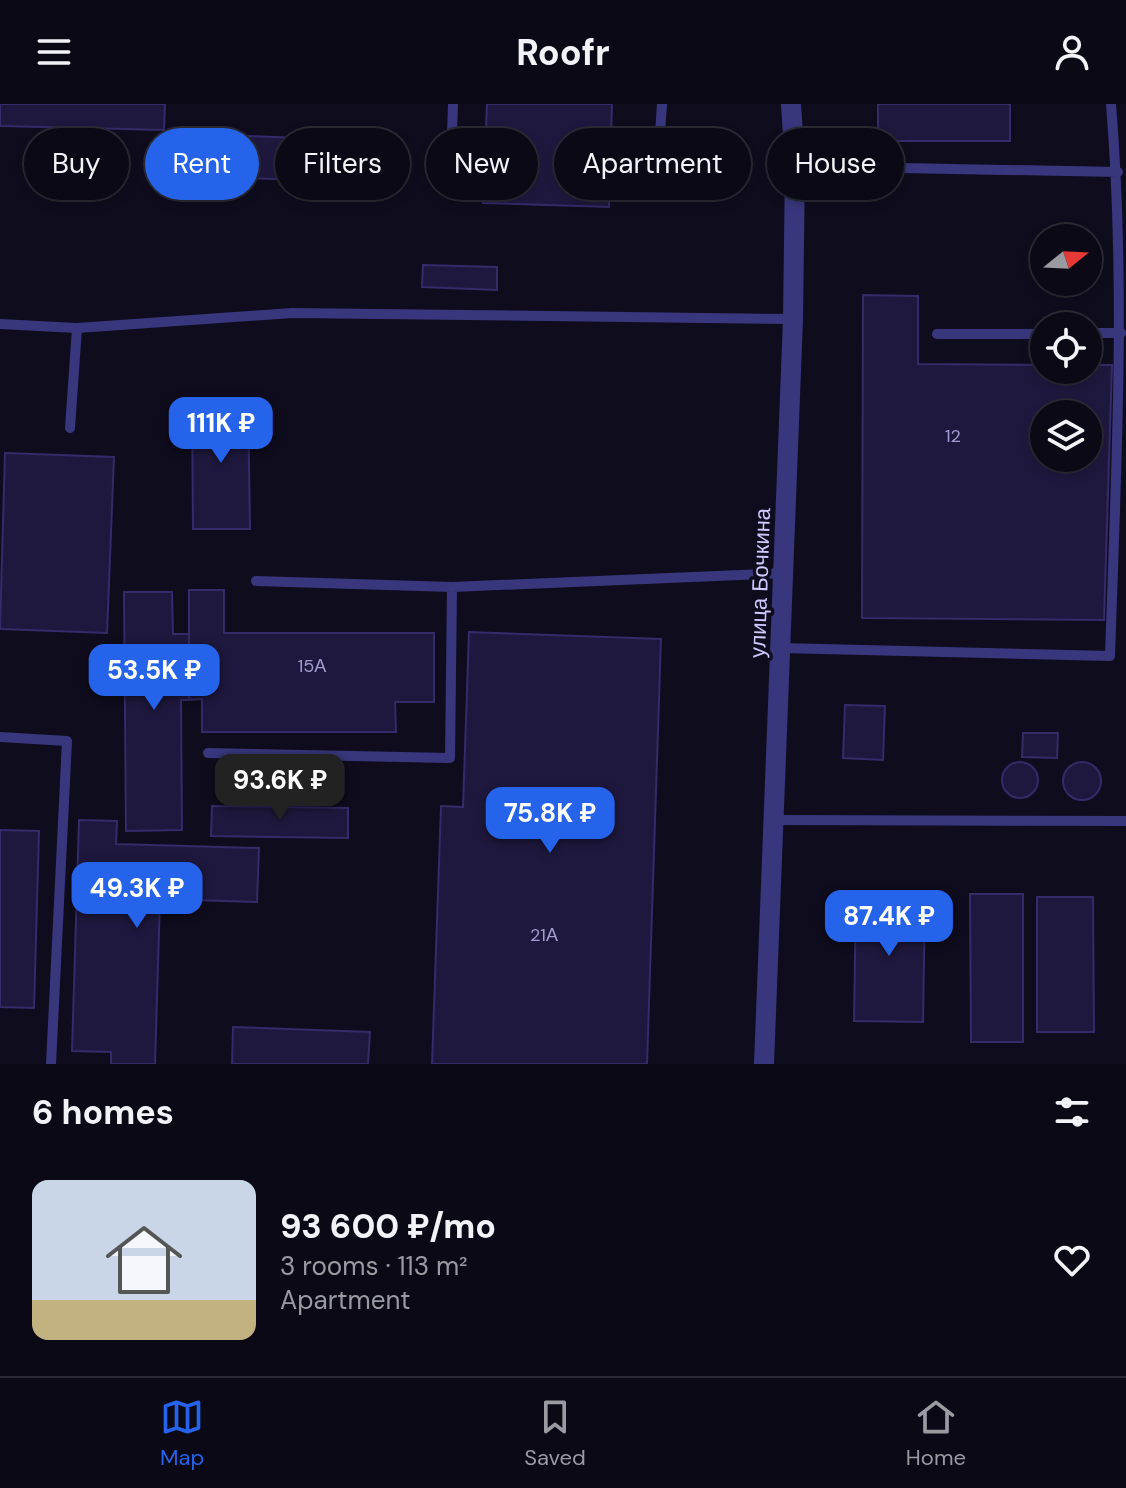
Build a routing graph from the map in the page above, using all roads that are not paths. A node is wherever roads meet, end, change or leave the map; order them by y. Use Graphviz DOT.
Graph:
graph roads {
  1 [pos="453,104"];
  2 [pos="662,104"];
  3 [pos="791,104"];
  4 [pos="1111,104"];
  5 [pos="452,128"];
  6 [pos="660,128"];
  7 [pos="793,128"];
  8 [pos="904,168"];
  9 [pos="1118,172"];
  10 [pos="795,200"];
  11 [pos="793,319"];
  12 [pos="0,324"];
  13 [pos="77,328"];
  14 [pos="1102,333"];
  15 [pos="1121,333"];
  16 [pos="937,334"];
  17 [pos="1030,334"];
  18 [pos="70,428"];
  19 [pos="785,573"];
  20 [pos="256,581"];
  21 [pos="452,587"];
  22 [pos="781,648"];
  23 [pos="0,737"];
  24 [pos="208,753"];
  25 [pos="774,820"];
  26 [pos="1126,821"];
  27 [pos="51,1064"];
  28 [pos="764,1064"];
  1 -- 5 [label="lane"];
  2 -- 6 [label="lane"];
  3 -- 7 [label="street, улица Бочкина"];
  4 -- 9 [label="lane"];
  8 -- 9 [label="lane"];
  9 -- 15 [label="lane"];
  10 -- 11 [label="street, улица Бочкина"];
  11 -- 13 [label="lane"];
  11 -- 19 [label="street, улица Бочкина"];
  12 -- 13 [label="lane"];
  13 -- 18 [label="lane"];
  14 -- 15 [label="lane"];
  15 -- 22 [label="lane"];
  16 -- 17 [label="lane"];
  19 -- 21 [label="lane"];
  19 -- 22 [label="street, улица Бочкина"];
  20 -- 21 [label="lane"];
  21 -- 24 [label="lane"];
  22 -- 25 [label="street, улица Бочкина"];
  23 -- 27 [label="lane"];
  25 -- 26 [label="lane"];
  25 -- 28 [label="street, улица Бочкина"];
}
